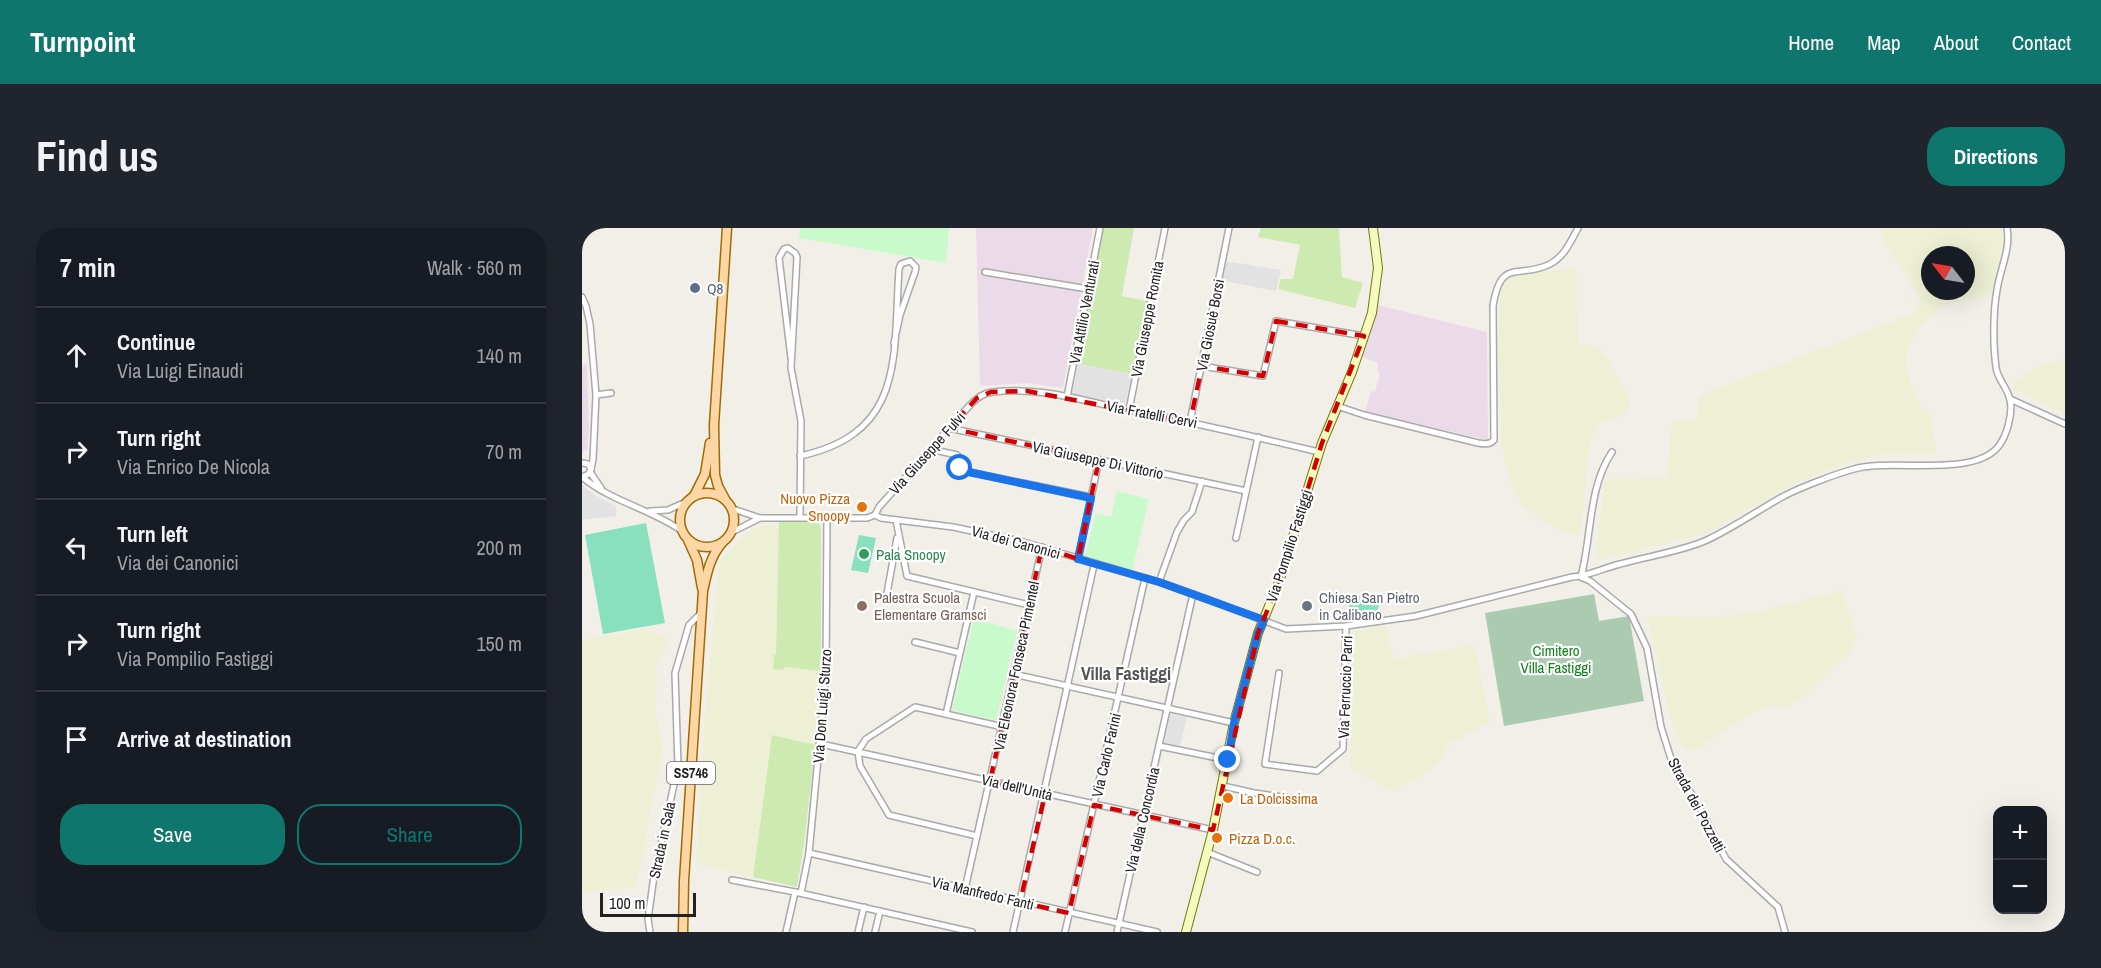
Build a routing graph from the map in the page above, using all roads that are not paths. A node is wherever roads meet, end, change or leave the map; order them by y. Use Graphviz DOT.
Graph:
graph roads {
  1 [pos="727,228"];
  2 [pos="1100,228"];
  3 [pos="1165,228"];
  4 [pos="1229,228"];
  5 [pos="1373,228"];
  6 [pos="1578,228"];
  7 [pos="2007,228"];
  8 [pos="986,272"];
  9 [pos="1088,290"];
  10 [pos="582,297"];
  11 [pos="1364,336"];
  12 [pos="894,343"];
  13 [pos="791,358"];
  14 [pos="1202,366"];
  15 [pos="611,393"];
  16 [pos="983,394"];
  17 [pos="596,395"];
  18 [pos="1067,397"];
  19 [pos="2010,399"];
  20 [pos="1337,406"];
  21 [pos="1129,410"];
  22 [pos="1190,422"];
  23 [pos="2065,424"];
  24 [pos="714,425"];
  25 [pos="949,428"];
  26 [pos="1258,437"];
  27 [pos="593,447"];
  28 [pos="930,449"];
  29 [pos="1319,452"];
  30 [pos="1612,452"];
  31 [pos="800,456"];
  32 [pos="1099,460"];
  33 [pos="582,463"];
  34 [pos="590,470"];
  35 [pos="582,477"];
  36 [pos="1202,481"];
  37 [pos="1246,491"];
  38 [pos="604,492"];
  39 [pos="694,496"];
  40 [pos="1091,498"];
  41 [pos="725,499"];
  42 [pos="686,502"];
  43 [pos="733,509"];
  44 [pos="646,511"];
  45 [pos="875,515"];
  46 [pos="800,517"];
  47 [pos="760,518"];
  48 [pos="827,518"];
  49 [pos="896,520"];
  50 [pos="682,531"];
  51 [pos="732,532"];
  52 [pos="898,533"];
  53 [pos="1236,538"];
  54 [pos="688,540"];
  55 [pos="722,543"];
  56 [pos="1042,547"];
  57 [pos="1078,559"];
  58 [pos="1094,565"];
  59 [pos="1581,577"];
  60 [pos="1145,578"];
  61 [pos="1159,582"];
  62 [pos="703,591"];
  63 [pos="974,592"];
  64 [pos="1193,594"];
  65 [pos="886,599"];
  66 [pos="1029,605"];
  67 [pos="701,614"];
  68 [pos="1264,620"];
  69 [pos="1346,626"];
  70 [pos="915,642"];
  71 [pos="960,653"];
  72 [pos="1279,673"];
  73 [pos="1013,674"];
  74 [pos="1069,687"];
  75 [pos="1119,697"];
  76 [pos="1167,709"];
  77 [pos="946,714"];
  78 [pos="1234,723"];
  79 [pos="1003,727"];
  80 [pos="821,744"];
  81 [pos="1159,746"];
  82 [pos="858,751"];
  83 [pos="1228,760"];
  84 [pos="990,781"];
  85 [pos="1222,786"];
  86 [pos="1045,794"];
  87 [pos="1290,798"];
  88 [pos="1094,805"];
  89 [pos="1143,815"];
  90 [pos="1213,830"];
  91 [pos="977,836"];
  92 [pos="1208,852"];
  93 [pos="809,853"];
  94 [pos="1257,873"];
  95 [pos="732,880"];
  96 [pos="965,889"];
  97 [pos="798,892"];
  98 [pos="1020,902"];
  99 [pos="864,907"];
  100 [pos="880,911"];
  101 [pos="1069,913"];
  102 [pos="1119,924"];
  103 [pos="649,932"];
  104 [pos="683,932"];
  105 [pos="786,932"];
  106 [pos="858,932"];
  107 [pos="875,932"];
  108 [pos="972,932"];
  109 [pos="1014,932"];
  110 [pos="1065,932"];
  111 [pos="1117,932"];
  112 [pos="1157,932"];
  113 [pos="1186,932"];
  114 [pos="1785,932"];
  1 -- 24 [label="main road"];
  2 -- 9 [label="street, Via Attilio Venturati"];
  3 -- 21 [label="street, Via Giuseppe Romita"];
  4 -- 14 [label="street, Via Giosuè Borsi"];
  5 -- 11 [label="street, Via Pompilio Fastiggi"];
  6 -- 20 [label="street"];
  7 -- 19 [label="street"];
  8 -- 9 [label="street"];
  9 -- 18 [label="street, Via Attilio Venturati"];
  10 -- 17 [label="street"];
  11 -- 14 [label="street"];
  11 -- 20 [label="street, Via Pompilio Fastiggi"];
  12 -- 12 [label="street"];
  12 -- 31 [label="street"];
  13 -- 13 [label="street"];
  13 -- 31 [label="street"];
  14 -- 22 [label="street, Via Giosuè Borsi"];
  15 -- 17 [label="street"];
  16 -- 18 [label="street, Via Fratelli Cervi"];
  16 -- 25 [label="street, Via Giuseppe Fulvi"];
  17 -- 27 [label="street"];
  18 -- 21 [label="street, Via Fratelli Cervi"];
  19 -- 23 [label="street"];
  19 -- 59 [label="street, Via dei Canonici"];
  20 -- 29 [label="street, Via Pompilio Fastiggi"];
  21 -- 22 [label="street, Via Fratelli Cervi"];
  22 -- 26 [label="street, Via Fratelli Cervi"];
  24 -- 39 [label="main road"];
  24 -- 41 [label="main road"];
  25 -- 28 [label="street, Via Giuseppe Fulvi"];
  25 -- 32 [label="street, Via Giuseppe Di Vittorio"];
  26 -- 29 [label="street, Via Fratelli Cervi"];
  26 -- 37 [label="street"];
  27 -- 33 [label="street"];
  27 -- 34 [label="street"];
  28 -- 40 [label="street"];
  28 -- 45 [label="street, Via Giuseppe Fulvi"];
  29 -- 68 [label="street, Via Pompilio Fastiggi"];
  30 -- 59 [label="street"];
  31 -- 46 [label="street"];
  32 -- 36 [label="street, Via Giuseppe Di Vittorio"];
  32 -- 40 [label="street"];
  33 -- 34 [label="street"];
  34 -- 35 [label="street"];
  34 -- 38 [label="street"];
  35 -- 38 [label="street"];
  36 -- 37 [label="street, Via Giuseppe Di Vittorio"];
  36 -- 61 [label="street"];
  37 -- 53 [label="street"];
  38 -- 44 [label="street"];
  39 -- 41 [label="main road"];
  39 -- 42 [label="main road"];
  40 -- 57 [label="street"];
  41 -- 43 [label="main road"];
  42 -- 44 [label="street"];
  42 -- 50 [label="main road"];
  43 -- 47 [label="street, Via dei Canonici"];
  43 -- 51 [label="main road"];
  44 -- 50 [label="street"];
  45 -- 48 [label="street, Via dei Canonici"];
  45 -- 49 [label="street, Via dei Canonici"];
  46 -- 47 [label="street, Via dei Canonici"];
  46 -- 48 [label="street, Via dei Canonici"];
  47 -- 51 [label="street, Via dei Canonici"];
  48 -- 80 [label="street, Via Don Luigi Sturzo"];
  49 -- 52 [label="street"];
  49 -- 56 [label="street, Via dei Canonici"];
  50 -- 54 [label="main road, SS746"];
  51 -- 55 [label="main road, SS746"];
  52 -- 63 [label="street"];
  52 -- 65 [label="street"];
  54 -- 55 [label="main road"];
  54 -- 62 [label="main road, SS746"];
  55 -- 62 [label="main road, SS746"];
  56 -- 57 [label="street, Via dei Canonici"];
  56 -- 66 [label="street, Via Eleonora Fonseca Pimentel"];
  57 -- 58 [label="street, Via dei Canonici"];
  58 -- 60 [label="street, Via dei Canonici"];
  58 -- 74 [label="street"];
  59 -- 69 [label="street, Via dei Canonici"];
  59 -- 114 [label="street, Strada dei Pozzetti"];
  60 -- 61 [label="street, Via dei Canonici"];
  60 -- 75 [label="street, Via Carlo Farini"];
  61 -- 64 [label="street, Via dei Canonici"];
  62 -- 67 [label="main road, SS746"];
  63 -- 66 [label="street"];
  63 -- 71 [label="street"];
  64 -- 68 [label="street, Via dei Canonici"];
  64 -- 76 [label="street, Via della Concordia"];
  66 -- 73 [label="street, Via Eleonora Fonseca Pimentel"];
  67 -- 103 [label="street, Strada in Sala"];
  67 -- 104 [label="main road, SS746"];
  68 -- 69 [label="street, Via dei Canonici"];
  68 -- 78 [label="street, Via Pompilio Fastiggi"];
  69 -- 72 [label="street, Via Ferruccio Parri"];
  70 -- 71 [label="street"];
  71 -- 77 [label="street"];
  73 -- 74 [label="street"];
  73 -- 79 [label="street, Via Eleonora Fonseca Pimentel"];
  74 -- 75 [label="street"];
  74 -- 86 [label="street"];
  75 -- 76 [label="street"];
  75 -- 88 [label="street, Via Carlo Farini"];
  76 -- 78 [label="street"];
  76 -- 81 [label="street, Via della Concordia"];
  77 -- 79 [label="street"];
  77 -- 82 [label="street"];
  78 -- 83 [label="street, Via Pompilio Fastiggi"];
  79 -- 84 [label="street, Via Eleonora Fonseca Pimentel"];
  80 -- 82 [label="street, Via dell'Unità"];
  80 -- 93 [label="street, Via Don Luigi Sturzo"];
  81 -- 83 [label="street"];
  81 -- 89 [label="street, Via della Concordia"];
  82 -- 84 [label="street, Via dell'Unità"];
  82 -- 91 [label="street"];
  83 -- 85 [label="street, Via Pompilio Fastiggi"];
  84 -- 86 [label="street, Via dell'Unità"];
  84 -- 91 [label="street, Via Eleonora Fonseca Pimentel"];
  85 -- 87 [label="street"];
  85 -- 90 [label="street, Via Pompilio Fastiggi"];
  86 -- 88 [label="street, Via dell'Unità"];
  86 -- 98 [label="street"];
  88 -- 89 [label="street, Via dell'Unità"];
  88 -- 101 [label="street, Via Carlo Farini"];
  89 -- 90 [label="street, Via dell'Unità"];
  89 -- 102 [label="street, Via della Concordia"];
  90 -- 92 [label="street, Via Pompilio Fastiggi"];
  91 -- 96 [label="street, Via Eleonora Fonseca Pimentel"];
  92 -- 94 [label="street"];
  92 -- 113 [label="street, Via Pompilio Fastiggi"];
  93 -- 96 [label="street, Via Manfredo Fanti"];
  93 -- 97 [label="street, Via Don Luigi Sturzo"];
  95 -- 97 [label="street"];
  96 -- 98 [label="street, Via Manfredo Fanti"];
  97 -- 99 [label="street"];
  97 -- 105 [label="street, Via Don Luigi Sturzo"];
  98 -- 101 [label="street, Via Manfredo Fanti"];
  98 -- 109 [label="street"];
  99 -- 100 [label="street"];
  99 -- 106 [label="street"];
  100 -- 107 [label="street"];
  100 -- 108 [label="street"];
  101 -- 102 [label="street, Via Manfredo Fanti"];
  101 -- 110 [label="street, Via Carlo Farini"];
  102 -- 111 [label="street, Via della Concordia"];
  102 -- 112 [label="street, Via Manfredo Fanti"];
}
